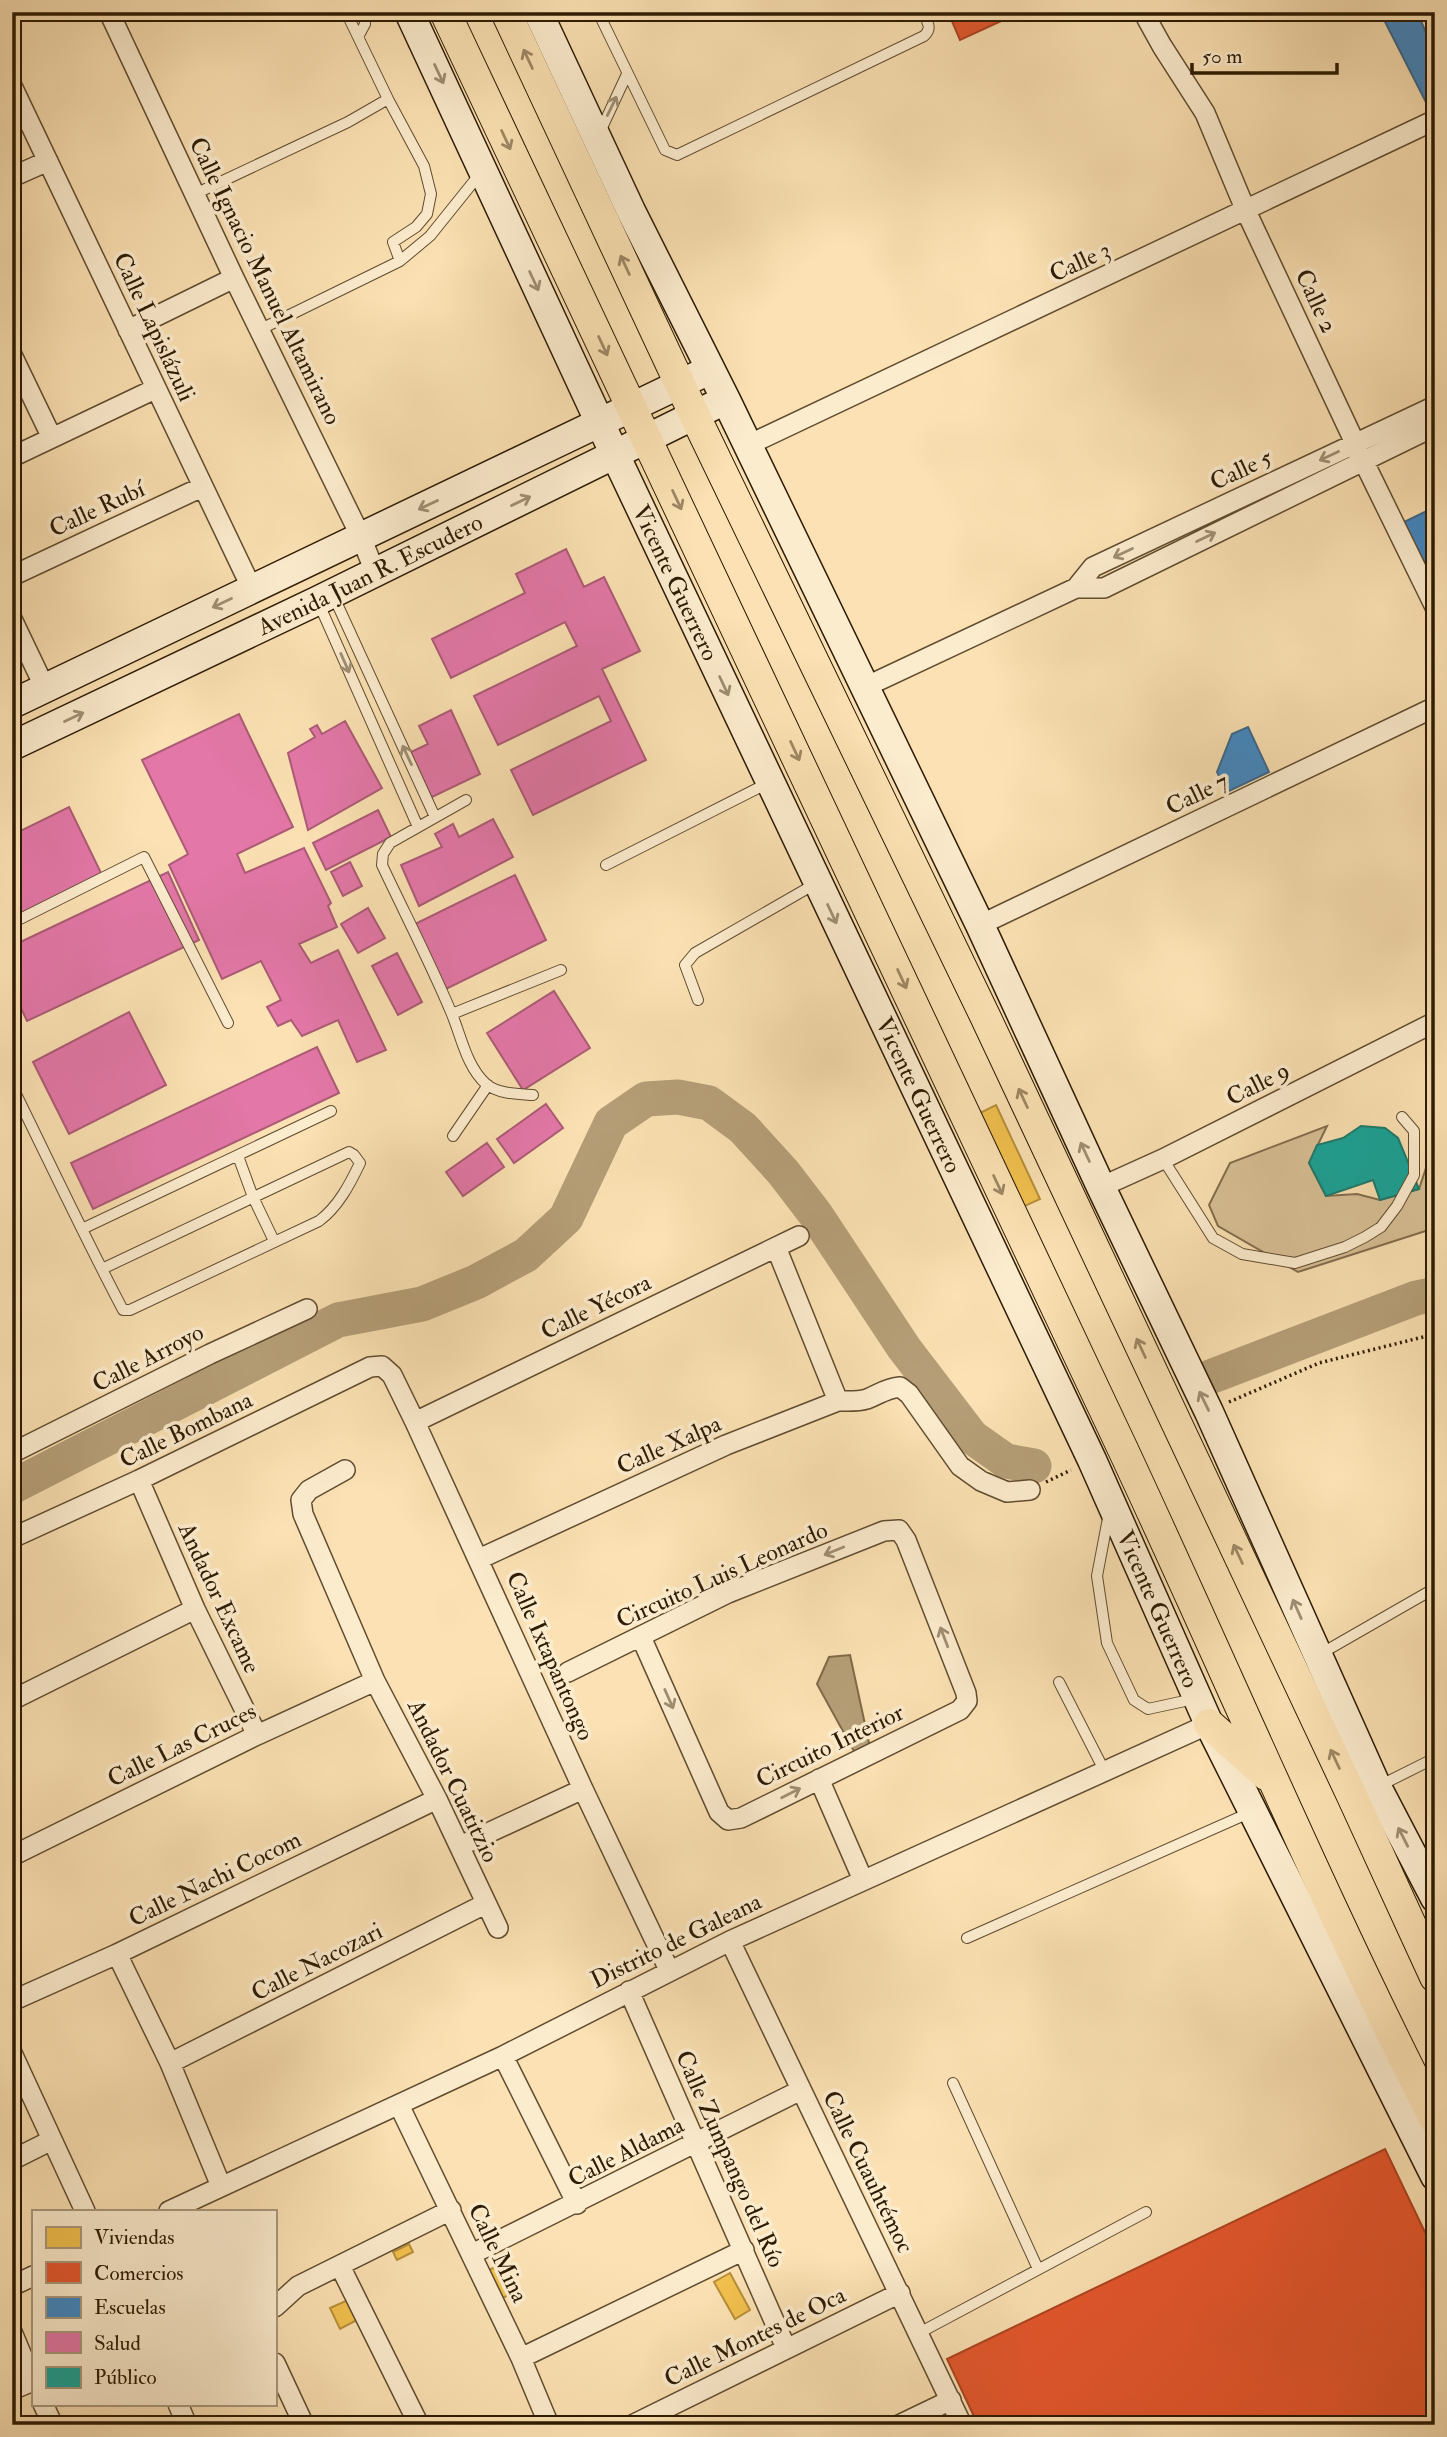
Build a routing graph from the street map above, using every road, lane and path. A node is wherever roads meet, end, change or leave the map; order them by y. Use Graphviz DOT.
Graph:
graph roads {
  1 [pos="109,12"];
  2 [pos="346,12"];
  3 [pos="365,12"];
  4 [pos="409,12"];
  5 [pos="445,12"];
  6 [pos="506,12"];
  7 [pos="538,12"];
  8 [pos="598,12"];
  9 [pos="923,12"];
  10 [pos="1147,19"];
  11 [pos="358,37"];
  12 [pos="627,74"];
  13 [pos="12,86"];
  14 [pos="388,99"];
  15 [pos="1435,121"];
  16 [pos="596,138"];
  17 [pos="48,161"];
  18 [pos="483,170"];
  19 [pos="12,177"];
  20 [pos="195,194"];
  21 [pos="1246,211"];
  22 [pos="400,261"];
  23 [pos="234,278"];
  24 [pos="261,329"];
  25 [pos="128,330"];
  26 [pos="12,355"];
  27 [pos="710,369"];
  28 [pos="681,384"];
  29 [pos="156,388"];
  30 [pos="726,400"];
  31 [pos="1435,406"];
  32 [pos="632,408"];
  33 [pos="695,416"];
  34 [pos="600,423"];
  35 [pos="1435,426"];
  36 [pos="52,438"];
  37 [pos="648,439"];
  38 [pos="746,446"];
  39 [pos="1359,452"];
  40 [pos="615,456"];
  41 [pos="12,457"];
  42 [pos="202,487"];
  43 [pos="361,537"];
  44 [pos="375,572"];
  45 [pos="12,576"];
  46 [pos="252,589"];
  47 [pos="325,597"];
  48 [pos="1435,607"];
  49 [pos="12,619"];
  50 [pos="866,687"];
  51 [pos="44,688"];
  52 [pos="12,704"];
  53 [pos="1435,707"];
  54 [pos="12,746"];
  55 [pos="770,782"];
  56 [pos="466,800"];
  57 [pos="435,817"];
  58 [pos="418,827"];
  59 [pos="606,866"];
  60 [pos="818,883"];
  61 [pos="12,923"];
  62 [pos="980,925"];
  63 [pos="561,970"];
  64 [pos="698,1000"];
  65 [pos="1014,1000"];
  66 [pos="452,1014"];
  67 [pos="985,1016"];
  68 [pos="1435,1022"];
  69 [pos="228,1023"];
  70 [pos="488,1085"];
  71 [pos="12,1086"];
  72 [pos="533,1096"];
  73 [pos="331,1111"];
  74 [pos="1402,1118"];
  75 [pos="453,1136"];
  76 [pos="238,1156"];
  77 [pos="1163,1159"];
  78 [pos="1101,1187"];
  79 [pos="253,1197"];
  80 [pos="82,1229"];
  81 [pos="799,1236"];
  82 [pos="274,1241"];
  83 [pos="776,1247"];
  84 [pos="102,1269"];
  85 [pos="307,1309"];
  86 [pos="1435,1334"];
  87 [pos="382,1366"];
  88 [pos="838,1401"];
  89 [pos="1209,1412"];
  90 [pos="415,1422"];
  91 [pos="12,1453"];
  92 [pos="1092,1460"];
  93 [pos="345,1470"];
  94 [pos="139,1480"];
  95 [pos="1030,1490"];
  96 [pos="1111,1503"];
  97 [pos="899,1530"];
  98 [pos="12,1538"];
  99 [pos="479,1559"];
  100 [pos="1430,1591"];
  101 [pos="195,1609"];
  102 [pos="641,1637"];
  103 [pos="1303,1658"];
  104 [pos="568,1672"];
  105 [pos="375,1681"];
  106 [pos="1059,1682"];
  107 [pos="12,1700"];
  108 [pos="1203,1711"];
  109 [pos="257,1735"];
  110 [pos="1435,1758"];
  111 [pos="1104,1770"];
  112 [pos="819,1779"];
  113 [pos="1276,1784"];
  114 [pos="583,1789"];
  115 [pos="1365,1791"];
  116 [pos="437,1799"];
  117 [pos="1253,1811"];
  118 [pos="460,1846"];
  119 [pos="12,1856"];
  120 [pos="863,1880"];
  121 [pos="1435,1898"];
  122 [pos="485,1904"];
  123 [pos="498,1928"];
  124 [pos="967,1938"];
  125 [pos="730,1941"];
  126 [pos="117,1954"];
  127 [pos="669,1970"];
  128 [pos="1435,1978"];
  129 [pos="629,1991"];
  130 [pos="12,2001"];
  131 [pos="12,2053"];
  132 [pos="503,2056"];
  133 [pos="170,2063"];
  134 [pos="953,2083"];
  135 [pos="801,2090"];
  136 [pos="399,2105"];
  137 [pos="1435,2120"];
  138 [pos="52,2140"];
  139 [pos="696,2144"];
  140 [pos="12,2160"];
  141 [pos="1435,2176"];
  142 [pos="221,2186"];
  143 [pos="577,2204"];
  144 [pos="85,2210"];
  145 [pos="171,2210"];
  146 [pos="451,2210"];
  147 [pos="1146,2212"];
  148 [pos="744,2250"];
  149 [pos="472,2254"];
  150 [pos="340,2266"];
  151 [pos="1038,2269"];
  152 [pos="32,2276"];
  153 [pos="12,2286"];
  154 [pos="900,2293"];
  155 [pos="276,2306"];
  156 [pos="12,2332"];
  157 [pos="919,2333"];
  158 [pos="786,2348"];
  159 [pos="521,2358"];
  160 [pos="276,2365"];
  161 [pos="32,2379"];
  162 [pos="32,2381"];
  163 [pos="12,2390"];
  164 [pos="951,2400"];
  165 [pos="44,2406"];
  166 [pos="179,2406"];
  167 [pos="53,2425"];
  168 [pos="187,2425"];
  169 [pos="304,2425"];
  170 [pos="419,2425"];
  171 [pos="549,2425"];
  172 [pos="632,2425"];
  173 [pos="899,2425"];
  174 [pos="961,2425"];
  1 -- 20 [label="street, Calle Ignacio Manuel Altamirano"];
  2 -- 11 [label="lane"];
  3 -- 11 [label="lane"];
  4 -- 18 [label="main road, Vicente Guerrero, one-way"];
  5 -- 32 [label="main road, one-way"];
  28 -- 6 [label="main road, one-way"];
  7 -- 16 [label="main road"];
  8 -- 12 [label="lane"];
  9 -- 12 [label="lane"];
  10 -- 21 [label="street, Calle 2"];
  11 -- 14 [label="lane"];
  16 -- 12 [label="lane, one-way"];
  13 -- 17 [label="street, Calle Lapislázuli"];
  14 -- 20 [label="lane"];
  14 -- 22 [label="lane"];
  15 -- 21 [label="street, Calle 3"];
  16 -- 27 [label="main road"];
  17 -- 19 [label="street"];
  17 -- 25 [label="street, Calle Lapislázuli"];
  18 -- 22 [label="lane"];
  18 -- 34 [label="main road, Vicente Guerrero, one-way"];
  20 -- 23 [label="street, Calle Ignacio Manuel Altamirano"];
  21 -- 38 [label="street, Calle 3"];
  21 -- 39 [label="street, Calle 2"];
  22 -- 24 [label="lane"];
  23 -- 24 [label="street, Calle Ignacio Manuel Altamirano"];
  23 -- 25 [label="street"];
  24 -- 43 [label="street, Calle Ignacio Manuel Altamirano"];
  25 -- 29 [label="street, Calle Lapislázuli"];
  26 -- 36 [label="street"];
  27 -- 28 [label="main road, Avenida Juan R. Escudero"];
  27 -- 30 [label="main road"];
  28 -- 32 [label="main road, Avenida Juan R. Escudero"];
  28 -- 33 [label="main road"];
  29 -- 36 [label="street"];
  29 -- 42 [label="street, Calle Lapislázuli"];
  30 -- 33 [label="main road, Avenida Juan R. Escudero"];
  30 -- 38 [label="main road"];
  31 -- 39 [label="street, Calle 5"];
  32 -- 34 [label="main road, Avenida Juan R. Escudero"];
  32 -- 37 [label="main road"];
  33 -- 37 [label="main road, Avenida Juan R. Escudero"];
  33 -- 67 [label="main road"];
  34 -- 40 [label="main road, Vicente Guerrero"];
  34 -- 43 [label="main road, Avenida Juan R. Escudero, one-way"];
  35 -- 39 [label="street, Calle 5"];
  36 -- 41 [label="street"];
  37 -- 40 [label="main road, Avenida Juan R. Escudero"];
  37 -- 113 [label="main road, one-way"];
  38 -- 50 [label="main road"];
  39 -- 48 [label="street, Calle 2"];
  39 -- 50 [label="street, Calle 5"];
  44 -- 40 [label="main road, Avenida Juan R. Escudero, one-way"];
  40 -- 55 [label="main road, Vicente Guerrero, one-way"];
  42 -- 45 [label="street, Calle Rubí"];
  42 -- 46 [label="street, Calle Lapislázuli"];
  43 -- 44 [label="street, Calle Ignacio Manuel Altamirano"];
  43 -- 46 [label="main road, Avenida Juan R. Escudero"];
  44 -- 47 [label="main road, Avenida Juan R. Escudero"];
  46 -- 51 [label="main road, Avenida Juan R. Escudero, one-way"];
  54 -- 47 [label="main road, Avenida Juan R. Escudero, one-way"];
  57 -- 47 [label="lane, one-way"];
  47 -- 58 [label="lane, one-way"];
  49 -- 51 [label="street"];
  50 -- 62 [label="main road"];
  51 -- 52 [label="main road, Avenida Juan R. Escudero"];
  53 -- 62 [label="street, Calle 7"];
  55 -- 59 [label="lane"];
  55 -- 60 [label="main road, Vicente Guerrero"];
  56 -- 57 [label="lane"];
  57 -- 58 [label="lane"];
  58 -- 66 [label="lane"];
  60 -- 64 [label="lane"];
  60 -- 92 [label="main road, Vicente Guerrero, one-way"];
  61 -- 69 [label="lane"];
  62 -- 65 [label="main road"];
  63 -- 66 [label="lane"];
  65 -- 67 [label="main road"];
  78 -- 65 [label="main road, one-way"];
  66 -- 70 [label="lane"];
  103 -- 67 [label="main road, one-way"];
  68 -- 77 [label="street, Calle 9"];
  70 -- 72 [label="lane"];
  70 -- 75 [label="lane"];
  71 -- 80 [label="lane"];
  73 -- 76 [label="lane"];
  74 -- 77 [label="lane"];
  76 -- 79 [label="lane"];
  76 -- 80 [label="lane"];
  77 -- 78 [label="street, Calle 9"];
  89 -- 78 [label="main road, one-way"];
  79 -- 82 [label="lane"];
  79 -- 82 [label="lane"];
  79 -- 84 [label="lane"];
  80 -- 84 [label="lane"];
  81 -- 83 [label="street, Calle Yécora"];
  82 -- 84 [label="lane"];
  83 -- 88 [label="street"];
  83 -- 90 [label="street, Calle Yécora"];
  85 -- 91 [label="street, Calle Arroyo"];
  86 -- 89 [label="path"];
  87 -- 90 [label="street, Calle Ixtapantongo"];
  87 -- 94 [label="street, Calle Bombana"];
  88 -- 95 [label="street, Calle Xalpa"];
  88 -- 99 [label="street, Calle Xalpa"];
  103 -- 89 [label="main road, one-way"];
  90 -- 99 [label="street, Calle Ixtapantongo"];
  92 -- 95 [label="path"];
  92 -- 96 [label="main road, Vicente Guerrero"];
  93 -- 105 [label="street, Andador Cuatitzio"];
  94 -- 98 [label="street, Calle Bombana"];
  94 -- 101 [label="street, Andador Excame"];
  96 -- 108 [label="main road, Vicente Guerrero"];
  96 -- 108 [label="lane"];
  97 -- 102 [label="street, Circuito Luis Leonardo, one-way"];
  112 -- 97 [label="street, Circuito Interior, one-way"];
  99 -- 114 [label="street, Calle Ixtapantongo"];
  100 -- 103 [label="lane"];
  101 -- 107 [label="street"];
  101 -- 109 [label="street, Andador Excame"];
  102 -- 104 [label="street, Circuito Luis Leonardo"];
  102 -- 112 [label="street, Circuito Interior, one-way"];
  115 -- 103 [label="main road, one-way"];
  105 -- 109 [label="street, Calle Las Cruces"];
  105 -- 116 [label="street, Andador Cuatitzio"];
  106 -- 111 [label="lane"];
  108 -- 111 [label="street, Distrito de Galeana"];
  108 -- 113 [label="main road"];
  108 -- 117 [label="main road, Vicente Guerrero"];
  109 -- 119 [label="street, Calle Las Cruces"];
  110 -- 115 [label="lane"];
  111 -- 120 [label="street, Distrito de Galeana"];
  112 -- 120 [label="street"];
  113 -- 137 [label="main road"];
  114 -- 118 [label="street"];
  114 -- 127 [label="street, Calle Ixtapantongo"];
  121 -- 115 [label="main road, one-way"];
  115 -- 128 [label="main road"];
  116 -- 118 [label="street, Andador Cuatitzio"];
  116 -- 126 [label="street, Calle Nachi Cocom"];
  117 -- 124 [label="lane"];
  117 -- 141 [label="main road, Vicente Guerrero"];
  118 -- 122 [label="street, Andador Cuatitzio"];
  120 -- 125 [label="street, Distrito de Galeana"];
  122 -- 123 [label="street, Andador Cuatitzio"];
  122 -- 133 [label="street, Calle Nacozari"];
  125 -- 127 [label="street, Distrito de Galeana"];
  125 -- 135 [label="street, Calle Cuauhtémoc"];
  126 -- 130 [label="street, Calle Nachi Cocom"];
  126 -- 133 [label="street"];
  127 -- 129 [label="street, Distrito de Galeana"];
  129 -- 132 [label="street, Distrito de Galeana"];
  129 -- 139 [label="street, Calle Zumpango del Río"];
  131 -- 138 [label="street"];
  132 -- 136 [label="street, Distrito de Galeana"];
  132 -- 143 [label="street"];
  133 -- 142 [label="street"];
  134 -- 151 [label="lane"];
  135 -- 139 [label="street, Calle Aldama"];
  135 -- 154 [label="street, Calle Cuauhtémoc"];
  136 -- 142 [label="street, Distrito de Galeana"];
  136 -- 146 [label="street, Calle Mina"];
  138 -- 140 [label="street"];
  138 -- 144 [label="street"];
  139 -- 143 [label="street, Calle Aldama"];
  139 -- 148 [label="street, Calle Zumpango del Río"];
  142 -- 145 [label="street, Distrito de Galeana"];
  143 -- 149 [label="street, Calle Aldama"];
  146 -- 149 [label="street, Calle Mina"];
  146 -- 150 [label="street"];
  147 -- 151 [label="lane"];
  148 -- 158 [label="street, Calle Zumpango del Río"];
  148 -- 159 [label="street"];
  149 -- 159 [label="street, Calle Mina"];
  150 -- 155 [label="street"];
  150 -- 170 [label="street"];
  151 -- 157 [label="lane"];
  152 -- 153 [label="street"];
  154 -- 157 [label="street, Calle Cuauhtémoc"];
  154 -- 158 [label="street, Calle Montes de Oca"];
  156 -- 161 [label="street"];
  157 -- 164 [label="street, Calle Cuauhtémoc"];
  158 -- 172 [label="street, Calle Montes de Oca"];
  159 -- 171 [label="street, Calle Mina"];
  160 -- 169 [label="street"];
  162 -- 163 [label="street"];
  164 -- 173 [label="street"];
  164 -- 174 [label="street, Calle Cuauhtémoc"];
  165 -- 167 [label="street"];
  166 -- 168 [label="street"];
}
